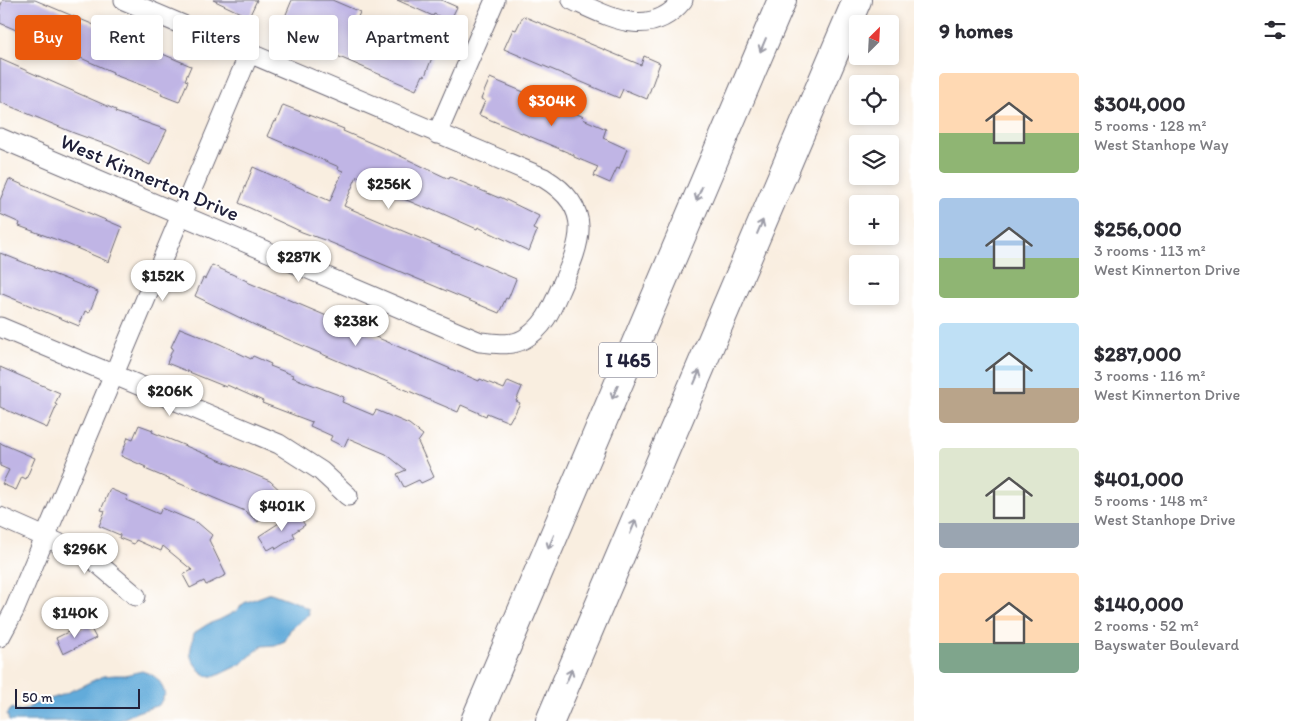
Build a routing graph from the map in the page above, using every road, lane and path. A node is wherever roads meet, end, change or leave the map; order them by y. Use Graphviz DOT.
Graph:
graph roads {
  1 [pos="124,0"];
  2 [pos="495,0"];
  3 [pos="572,0"];
  4 [pos="683,0"];
  5 [pos="782,0"];
  6 [pos="857,0"];
  7 [pos="173,21"];
  8 [pos="259,58"];
  9 [pos="247,60"];
  10 [pos="438,134"];
  11 [pos="0,138"];
  12 [pos="182,215"];
  13 [pos="0,327"];
  14 [pos="113,375"];
  15 [pos="348,496"];
  16 [pos="0,517"];
  17 [pos="45,536"];
  18 [pos="136,596"];
  19 [pos="0,637"];
  20 [pos="475,721"];
  21 [pos="550,721"];
  1 -- 7 [label="street, West Kinnerton Drive"];
  2 -- 10 [label="street"];
  3 -- 4 [label="street"];
  5 -- 20 [label="highway, I 465, one-way"];
  21 -- 6 [label="highway, one-way"];
  8 -- 10 [label="street, West Kinnerton Drive"];
  9 -- 12 [label="street"];
  10 -- 12 [label="street, West Kinnerton Drive"];
  11 -- 12 [label="street, West Kinnerton Drive"];
  12 -- 14 [label="street"];
  13 -- 14 [label="street"];
  14 -- 15 [label="street"];
  14 -- 17 [label="street"];
  16 -- 17 [label="street"];
  17 -- 18 [label="street"];
  17 -- 19 [label="street"];
}
